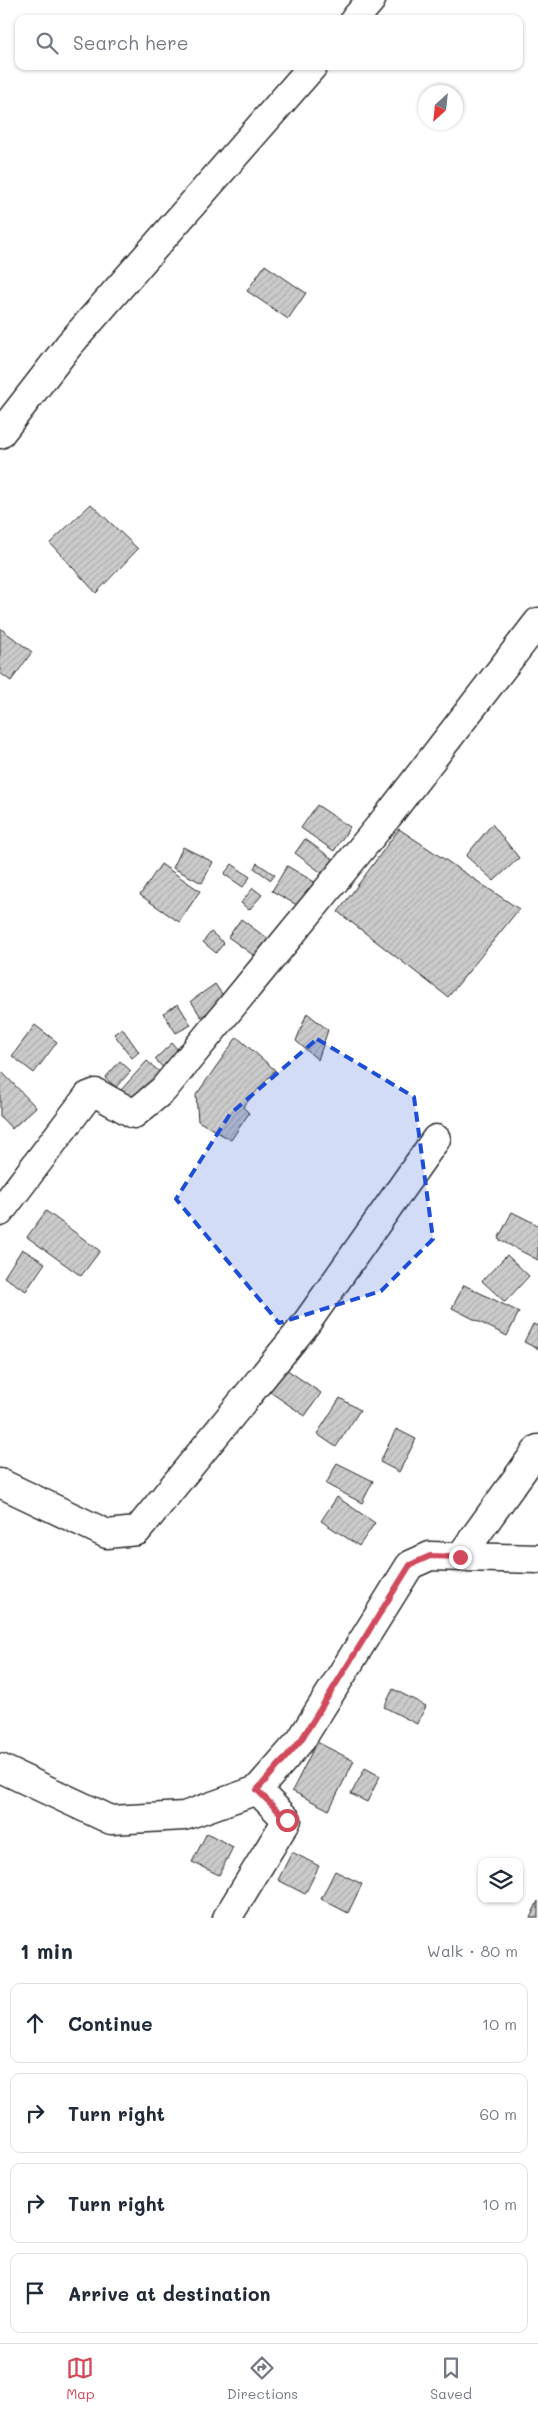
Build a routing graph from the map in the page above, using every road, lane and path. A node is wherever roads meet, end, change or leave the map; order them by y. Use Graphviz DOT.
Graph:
graph roads {
  1 [pos="372,0"];
  2 [pos="359,15"];
  3 [pos="310,70"];
  4 [pos="0,434"];
  5 [pos="538,622"];
  6 [pos="436,1139"];
  7 [pos="0,1212"];
  8 [pos="538,1449"];
  9 [pos="0,1483"];
  10 [pos="460,1557"];
  11 [pos="538,1559"];
  12 [pos="0,1768"];
  13 [pos="257,1790"];
  14 [pos="227,1918"];
  1 -- 2 [label="street"];
  3 -- 4 [label="street"];
  5 -- 7 [label="street"];
  6 -- 9 [label="street"];
  8 -- 10 [label="street"];
  10 -- 11 [label="street"];
  10 -- 13 [label="street"];
  12 -- 13 [label="street"];
  13 -- 14 [label="street"];
}
